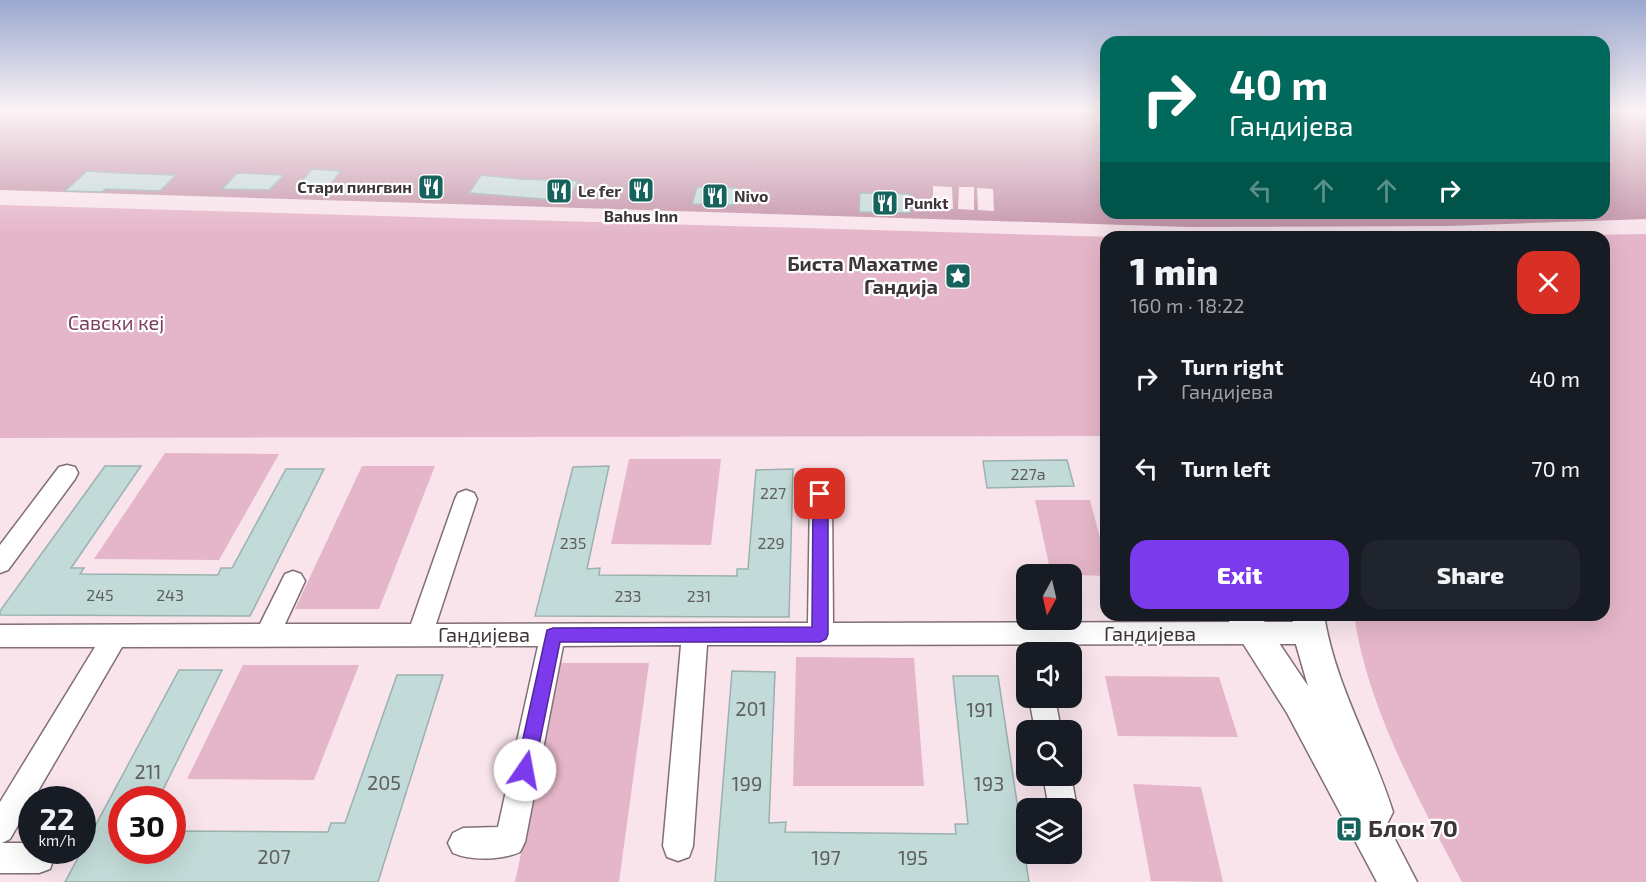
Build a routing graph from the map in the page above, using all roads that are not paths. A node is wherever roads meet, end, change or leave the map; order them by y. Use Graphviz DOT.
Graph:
graph roads {
  1 [pos="68,473"];
  2 [pos="820,494"];
  3 [pos="466,499"];
  4 [pos="0,563"];
  5 [pos="293,581"];
  6 [pos="1249,624"];
  7 [pos="1308,624"];
  8 [pos="820,634"];
  9 [pos="268,635"];
  10 [pos="420,635"];
  11 [pos="553,635"];
  12 [pos="695,635"];
  13 [pos="0,636"];
  14 [pos="116,636"];
  15 [pos="1016,642"];
  16 [pos="1044,642"];
  17 [pos="0,829"];
  18 [pos="463,843"];
  19 [pos="678,846"];
  20 [pos="0,858"];
  21 [pos="18,858"];
  22 [pos="1390,865"];
  1 -- 4 [label="street"];
  2 -- 8 [label="street"];
  3 -- 10 [label="street"];
  5 -- 9 [label="street"];
  6 -- 7 [label="street, Гандијева"];
  6 -- 16 [label="street, Гандијева"];
  6 -- 22 [label="street, Гандијева"];
  7 -- 22 [label="street, Гандијева"];
  8 -- 12 [label="street, Гандијева"];
  8 -- 15 [label="street, Гандијева"];
  9 -- 10 [label="street, Гандијева"];
  9 -- 14 [label="street, Гандијева"];
  10 -- 11 [label="street, Гандијева"];
  11 -- 12 [label="street, Гандијева"];
  11 -- 18 [label="street"];
  12 -- 19 [label="street"];
  13 -- 14 [label="street, Гандијева"];
  14 -- 17 [label="street"];
  20 -- 21 [label="street"];
}
